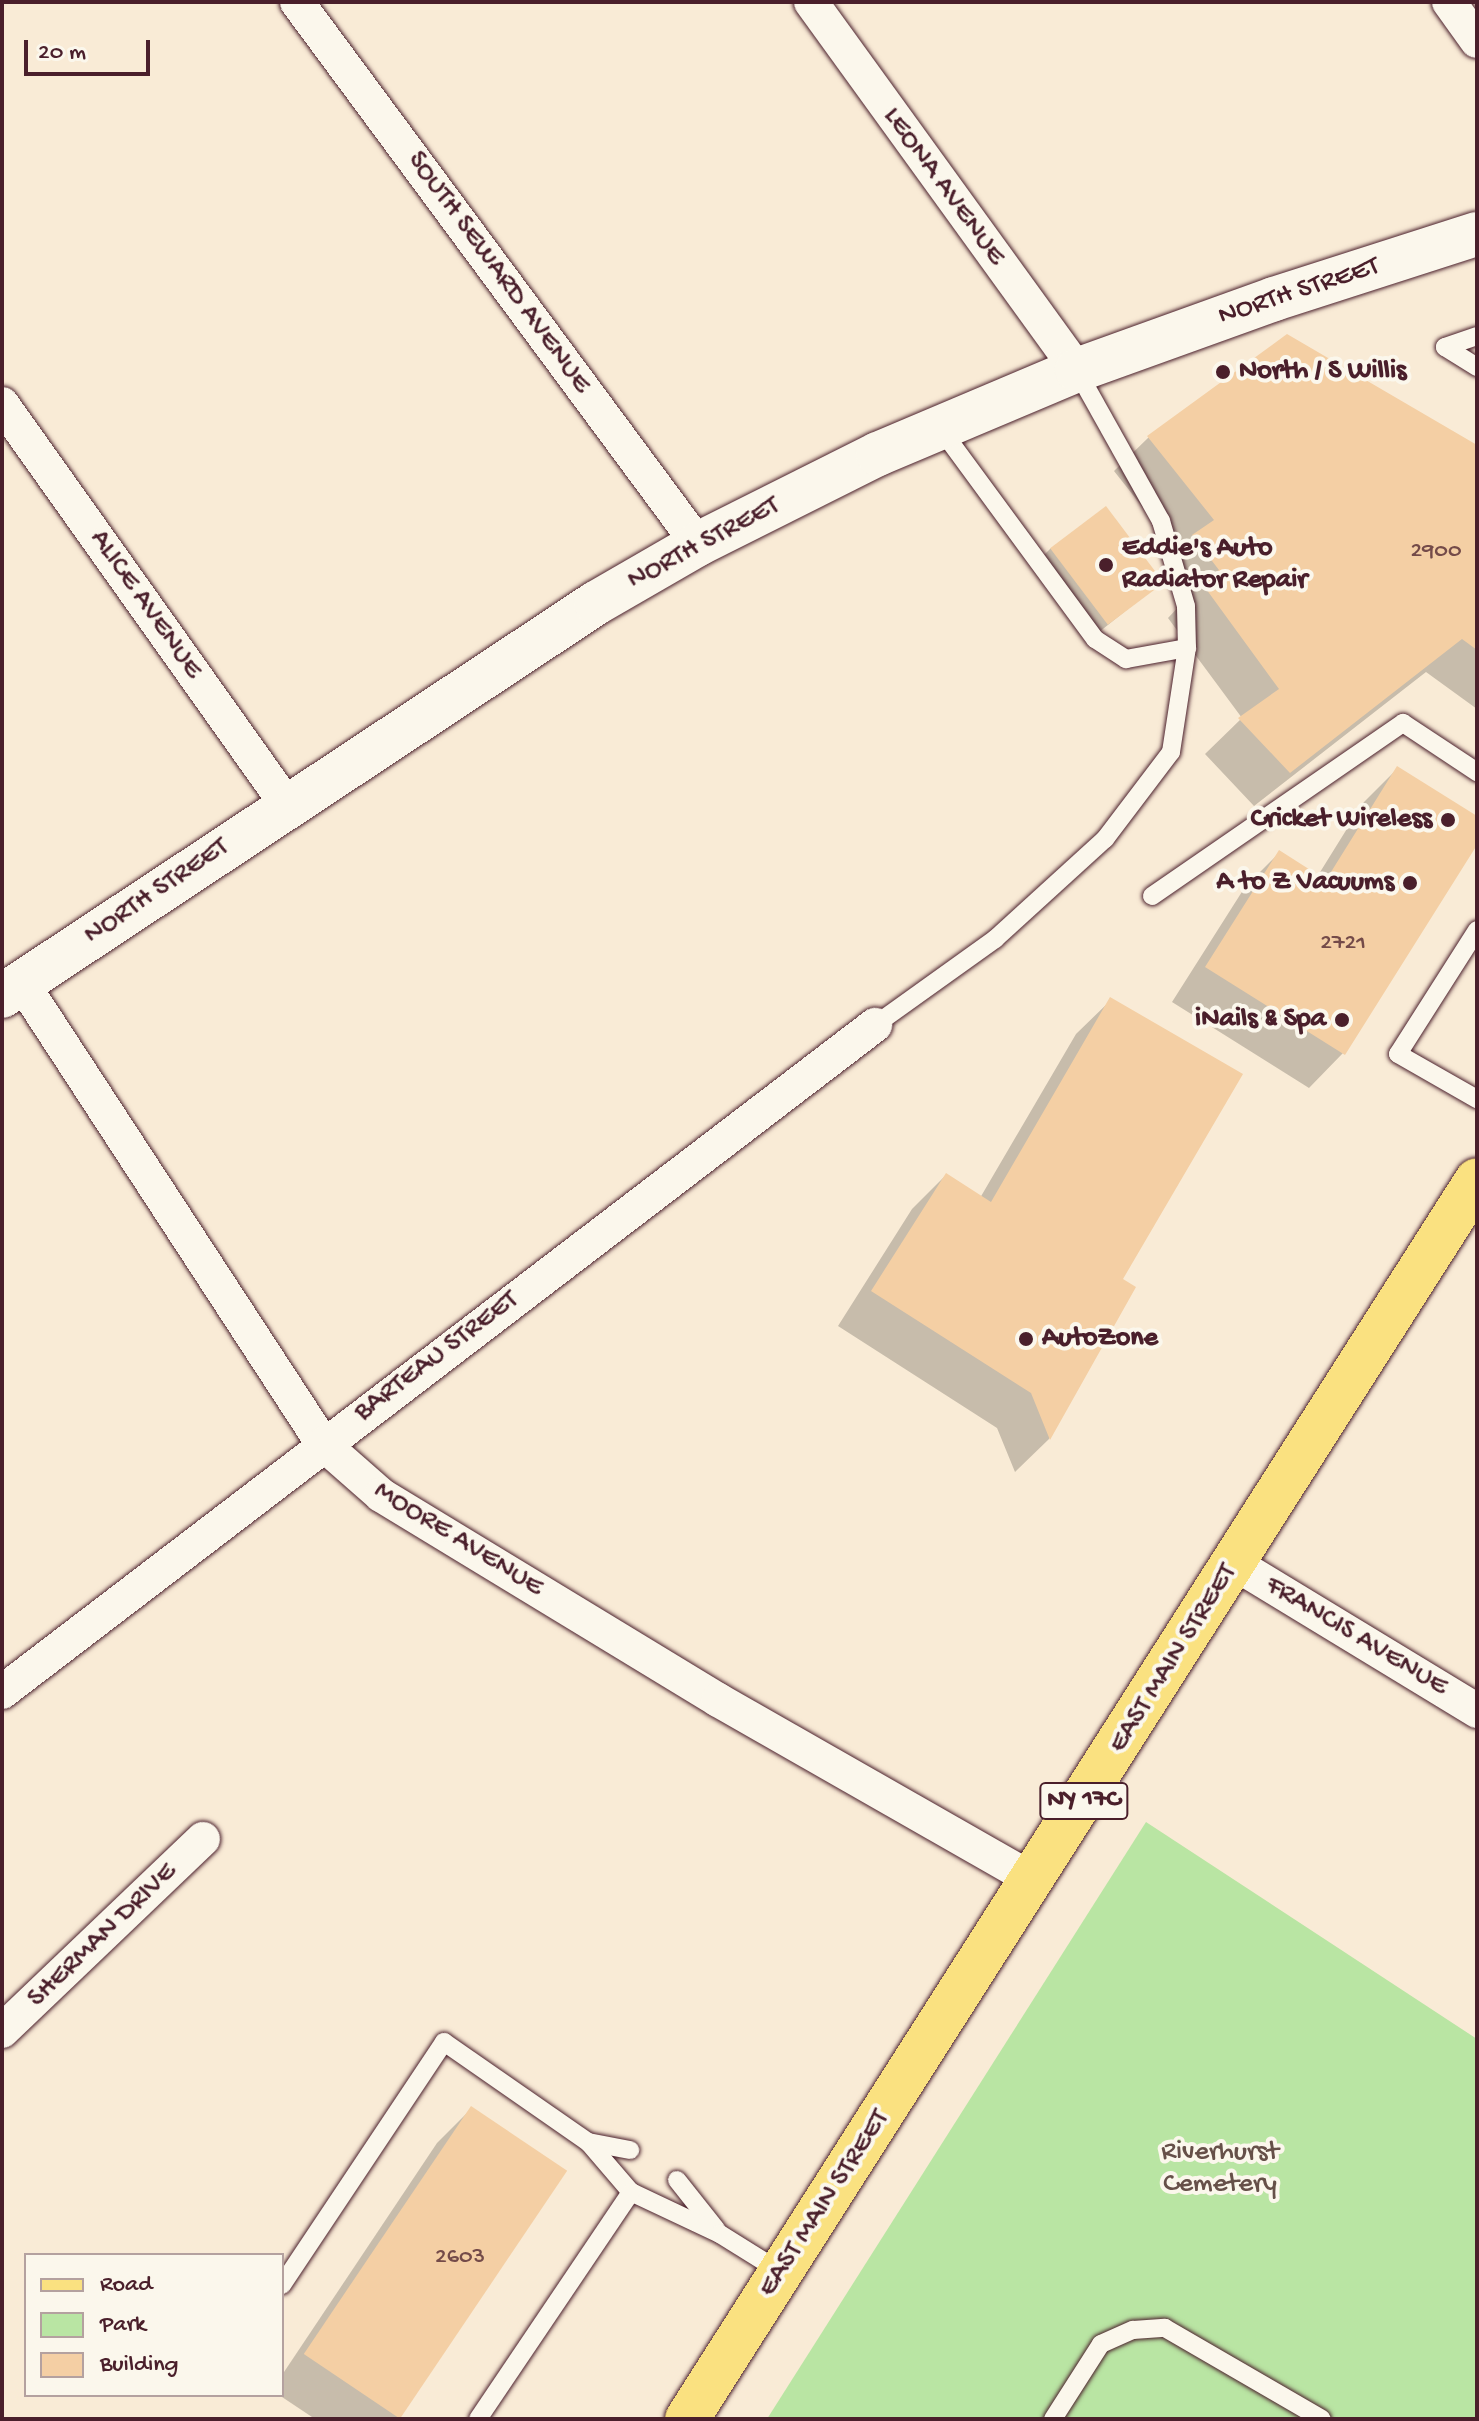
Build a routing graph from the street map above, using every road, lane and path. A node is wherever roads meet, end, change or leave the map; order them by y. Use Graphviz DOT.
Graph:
graph roads {
  1 [pos="297,2"];
  2 [pos="811,2"];
  3 [pos="1449,2"];
  4 [pos="1477,41"];
  5 [pos="1477,234"];
  6 [pos="1477,336"];
  7 [pos="1477,367"];
  8 [pos="1077,370"];
  9 [pos="2,404"];
  10 [pos="940,428"];
  11 [pos="698,544"];
  12 [pos="1187,648"];
  13 [pos="1477,772"];
  14 [pos="287,805"];
  15 [pos="1152,896"];
  16 [pos="1477,930"];
  17 [pos="12,990"];
  18 [pos="875,1025"];
  19 [pos="1477,1099"];
  20 [pos="1477,1180"];
  21 [pos="323,1444"];
  22 [pos="1234,1563"];
  23 [pos="2,1692"];
  24 [pos="1477,1711"];
  25 [pos="203,1839"];
  26 [pos="1034,1880"];
  27 [pos="2,2031"];
  28 [pos="588,2142"];
  29 [pos="630,2150"];
  30 [pos="677,2180"];
  31 [pos="631,2192"];
  32 [pos="720,2234"];
  33 [pos="781,2272"];
  34 [pos="284,2282"];
  35 [pos="478,2419"];
  36 [pos="687,2419"];
  37 [pos="1053,2419"];
  38 [pos="1322,2419"];
  1 -- 11 [label="street, SOUTH SEWARD AVENUE"];
  2 -- 8 [label="street, LEONA AVENUE"];
  3 -- 4 [label="street"];
  5 -- 8 [label="street, NORTH STREET"];
  6 -- 7 [label="lane"];
  8 -- 10 [label="street, NORTH STREET"];
  8 -- 12 [label="lane"];
  9 -- 14 [label="street, ALICE AVENUE"];
  10 -- 11 [label="street, NORTH STREET"];
  10 -- 12 [label="lane"];
  11 -- 14 [label="street, NORTH STREET"];
  12 -- 18 [label="lane"];
  13 -- 15 [label="lane"];
  14 -- 17 [label="street, NORTH STREET"];
  16 -- 19 [label="lane"];
  17 -- 21 [label="street, MOORE AVENUE"];
  18 -- 21 [label="street, BARTEAU STREET"];
  20 -- 22 [label="main road, EAST MAIN STREET / NY 17C"];
  21 -- 23 [label="street, BARTEAU STREET"];
  21 -- 26 [label="street, MOORE AVENUE"];
  22 -- 24 [label="street, FRANCIS AVENUE"];
  22 -- 26 [label="main road, EAST MAIN STREET / NY 17C"];
  25 -- 27 [label="street, SHERMAN DRIVE"];
  26 -- 33 [label="main road, EAST MAIN STREET / NY 17C"];
  28 -- 29 [label="lane"];
  28 -- 31 [label="lane"];
  28 -- 34 [label="lane"];
  30 -- 32 [label="lane"];
  31 -- 32 [label="lane"];
  31 -- 35 [label="lane"];
  32 -- 33 [label="lane"];
  33 -- 36 [label="main road, EAST MAIN STREET / NY 17C"];
  37 -- 38 [label="lane"];
}
